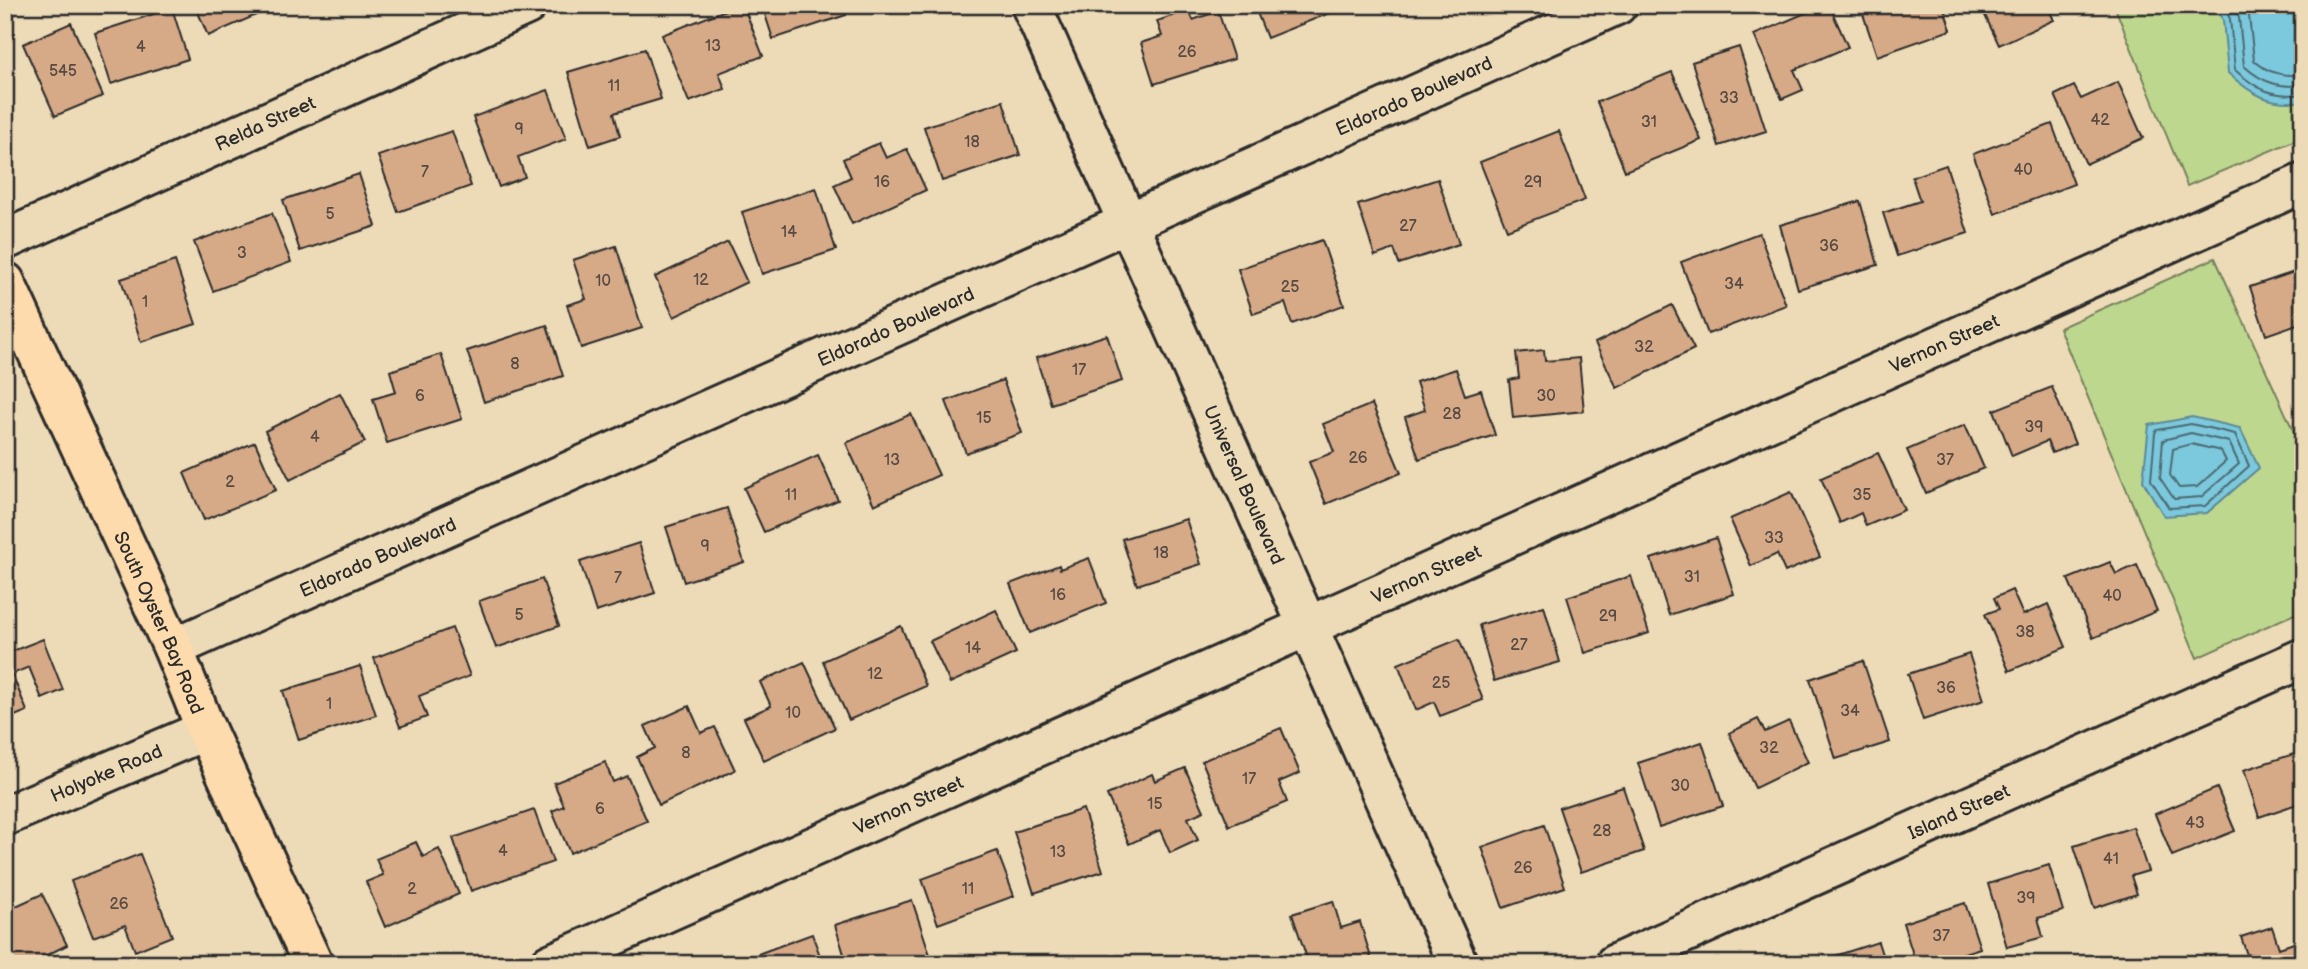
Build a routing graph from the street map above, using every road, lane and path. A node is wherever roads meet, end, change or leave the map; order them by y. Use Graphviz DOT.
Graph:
graph roads {
  1 [pos="527,5"];
  2 [pos="1031,5"];
  3 [pos="1617,5"];
  4 [pos="2303,183"];
  5 [pos="1127,222"];
  6 [pos="5,240"];
  7 [pos="5,282"];
  8 [pos="1306,627"];
  9 [pos="173,648"];
  10 [pos="2303,657"];
  11 [pos="206,730"];
  12 [pos="5,816"];
  13 [pos="313,964"];
  14 [pos="550,964"];
  15 [pos="1458,964"];
  16 [pos="1615,964"];
  1 -- 6 [label="street, Relda Street"];
  2 -- 5 [label="street, Universal Boulevard"];
  3 -- 5 [label="street, Eldorado Boulevard"];
  4 -- 8 [label="street, Vernon Street"];
  5 -- 8 [label="street, Universal Boulevard"];
  5 -- 9 [label="street, Eldorado Boulevard"];
  7 -- 9 [label="main road, South Oyster Bay Road"];
  8 -- 14 [label="street, Vernon Street"];
  8 -- 15 [label="street, Universal Boulevard"];
  9 -- 11 [label="main road, South Oyster Bay Road"];
  10 -- 16 [label="street, Island Street"];
  11 -- 12 [label="street, Holyoke Road"];
  11 -- 13 [label="main road, South Oyster Bay Road"];
}
